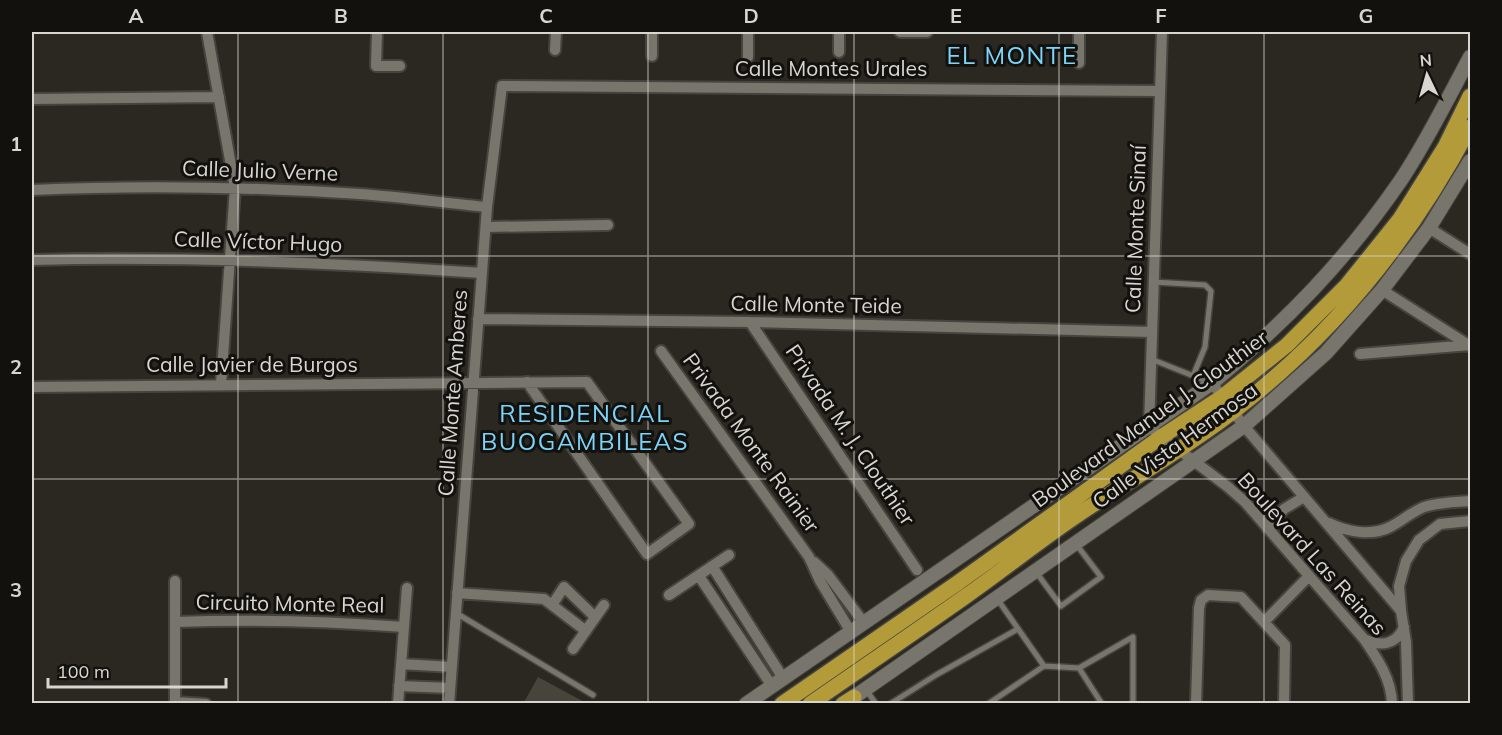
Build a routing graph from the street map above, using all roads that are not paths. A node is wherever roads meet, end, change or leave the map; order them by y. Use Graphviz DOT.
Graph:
graph roads {
  1 [pos="207,32"];
  2 [pos="377,32"];
  3 [pos="556,32"];
  4 [pos="652,32"];
  5 [pos="748,32"];
  6 [pos="839,32"];
  7 [pos="900,32"];
  8 [pos="927,32"];
  9 [pos="1079,32"];
  10 [pos="1162,32"];
  11 [pos="555,50"];
  12 [pos="839,52"];
  13 [pos="652,56"];
  14 [pos="748,57"];
  15 [pos="1470,57"];
  16 [pos="1079,63"];
  17 [pos="400,66"];
  18 [pos="502,86"];
  19 [pos="1160,91"];
  20 [pos="219,97"];
  21 [pos="1449,97"];
  22 [pos="32,99"];
  23 [pos="1468,101"];
  24 [pos="1470,127"];
  25 [pos="1470,161"];
  26 [pos="235,188"];
  27 [pos="32,190"];
  28 [pos="487,207"];
  29 [pos="608,225"];
  30 [pos="486,227"];
  31 [pos="1429,228"];
  32 [pos="1470,254"];
  33 [pos="32,260"];
  34 [pos="230,260"];
  35 [pos="482,273"];
  36 [pos="1153,282"];
  37 [pos="1382,290"];
  38 [pos="478,319"];
  39 [pos="750,322"];
  40 [pos="1152,332"];
  41 [pos="1470,345"];
  42 [pos="661,351"];
  43 [pos="1360,354"];
  44 [pos="1151,358"];
  45 [pos="1193,376"];
  46 [pos="527,382"];
  47 [pos="474,383"];
  48 [pos="1212,383"];
  49 [pos="221,384"];
  50 [pos="32,387"];
  51 [pos="1222,397"];
  52 [pos="1233,412"];
  53 [pos="1244,426"];
  54 [pos="1149,427"];
  55 [pos="1161,437"];
  56 [pos="1177,449"];
  57 [pos="1194,462"];
  58 [pos="1304,497"];
  59 [pos="1470,501"];
  60 [pos="1325,521"];
  61 [pos="1470,521"];
  62 [pos="1268,528"];
  63 [pos="1076,544"];
  64 [pos="729,555"];
  65 [pos="809,557"];
  66 [pos="712,567"];
  67 [pos="917,570"];
  68 [pos="1036,572"];
  69 [pos="699,576"];
  70 [pos="1309,576"];
  71 [pos="175,581"];
  72 [pos="407,588"];
  73 [pos="458,592"];
  74 [pos="669,596"];
  75 [pos="997,599"];
  76 [pos="552,604"];
  77 [pos="604,604"];
  78 [pos="1401,611"];
  79 [pos="456,613"];
  80 [pos="595,617"];
  81 [pos="175,622"];
  82 [pos="1264,622"];
  83 [pos="864,623"];
  84 [pos="404,627"];
  85 [pos="1404,627"];
  86 [pos="1018,629"];
  87 [pos="586,631"];
  88 [pos="851,632"];
  89 [pos="1364,639"];
  90 [pos="573,649"];
  91 [pos="401,664"];
  92 [pos="1044,666"];
  93 [pos="452,668"];
  94 [pos="1078,668"];
  95 [pos="777,682"];
  96 [pos="399,686"];
  97 [pos="450,688"];
  98 [pos="593,696"];
  99 [pos="852,698"];
  100 [pos="206,704"];
  101 [pos="398,704"];
  102 [pos="449,704"];
  103 [pos="746,704"];
  104 [pos="782,704"];
  105 [pos="810,704"];
  106 [pos="876,704"];
  107 [pos="890,704"];
  108 [pos="988,704"];
  109 [pos="1102,704"];
  110 [pos="1133,704"];
  111 [pos="1196,704"];
  112 [pos="1284,704"];
  113 [pos="1392,704"];
  114 [pos="1408,704"];
  1 -- 20 [label="street"];
  2 -- 17 [label="street"];
  3 -- 11 [label="street"];
  4 -- 13 [label="street"];
  5 -- 14 [label="street"];
  6 -- 12 [label="street"];
  7 -- 8 [label="street"];
  9 -- 16 [label="street"];
  10 -- 19 [label="street, Calle Monte Sinaí"];
  15 -- 21 [label="street"];
  18 -- 19 [label="street, Calle Montes Urales"];
  18 -- 28 [label="street, Calle Monte Amberes"];
  19 -- 36 [label="street, Calle Monte Sinaí"];
  20 -- 22 [label="street"];
  20 -- 26 [label="street"];
  21 -- 23 [label="street"];
  21 -- 48 [label="street"];
  23 -- 51 [label="main road, Boulevard Manuel J. Clouthier"];
  24 -- 52 [label="main road, Boulevard Manuel J. Clouthier"];
  25 -- 31 [label="street, Calle Vista Hermosa"];
  26 -- 27 [label="street, Calle Julio Verne"];
  26 -- 28 [label="street, Calle Julio Verne"];
  26 -- 34 [label="street"];
  28 -- 30 [label="street, Calle Monte Amberes"];
  29 -- 30 [label="street"];
  30 -- 35 [label="street, Calle Monte Amberes"];
  31 -- 32 [label="street"];
  31 -- 37 [label="street, Calle Vista Hermosa"];
  33 -- 34 [label="street, Calle Víctor Hugo"];
  34 -- 35 [label="street, Calle Víctor Hugo"];
  34 -- 49 [label="street"];
  35 -- 38 [label="street, Calle Monte Amberes"];
  36 -- 40 [label="street, Calle Monte Sinaí"];
  36 -- 45 [label="lane"];
  37 -- 41 [label="street"];
  37 -- 53 [label="street, Calle Vista Hermosa"];
  38 -- 39 [label="street, Calle Monte Teide"];
  38 -- 47 [label="street, Calle Monte Amberes"];
  39 -- 40 [label="street, Calle Monte Teide"];
  39 -- 67 [label="street, Privada M. J. Clouthier"];
  40 -- 44 [label="street, Calle Monte Sinaí"];
  41 -- 43 [label="street"];
  42 -- 65 [label="street, Privada Monte Rainier"];
  44 -- 45 [label="lane"];
  44 -- 54 [label="street, Calle Monte Sinaí"];
  45 -- 48 [label="lane"];
  46 -- 46 [label="street, Calle Javier de Burgos"];
  46 -- 47 [label="street, Calle Javier de Burgos"];
  47 -- 49 [label="street, Calle Javier de Burgos"];
  47 -- 73 [label="street, Calle Monte Amberes"];
  48 -- 51 [label="street, Boulevard Las Reinas"];
  48 -- 54 [label="street"];
  49 -- 50 [label="street, Calle Javier de Burgos"];
  51 -- 52 [label="street, Boulevard Las Reinas"];
  51 -- 55 [label="main road, Boulevard Manuel J. Clouthier"];
  52 -- 53 [label="street, Boulevard Las Reinas"];
  52 -- 56 [label="main road, Boulevard Manuel J. Clouthier"];
  53 -- 57 [label="street, Calle Vista Hermosa"];
  53 -- 58 [label="street, Boulevard Las Reinas"];
  54 -- 55 [label="street, Boulevard Las Reinas"];
  54 -- 83 [label="street"];
  55 -- 56 [label="street, Boulevard Las Reinas"];
  55 -- 104 [label="main road, Boulevard Manuel J. Clouthier"];
  56 -- 57 [label="street, Boulevard Las Reinas"];
  56 -- 105 [label="main road, Boulevard Manuel J. Clouthier"];
  57 -- 62 [label="street, Boulevard Las Reinas"];
  57 -- 63 [label="street, Calle Vista Hermosa"];
  58 -- 60 [label="street, Boulevard Las Reinas"];
  58 -- 62 [label="street"];
  59 -- 60 [label="street, Boulevard Las Reinas"];
  60 -- 78 [label="street, Boulevard Las Reinas"];
  61 -- 78 [label="street, Boulevard Las Reinas"];
  62 -- 70 [label="street, Boulevard Las Reinas"];
  63 -- 68 [label="street, Calle Vista Hermosa"];
  63 -- 68 [label="lane"];
  64 -- 66 [label="street"];
  65 -- 83 [label="street, Privada Monte Rainier"];
  65 -- 88 [label="street, Privada Monte Rainier"];
  66 -- 69 [label="street"];
  66 -- 95 [label="street"];
  68 -- 75 [label="street, Calle Vista Hermosa"];
  69 -- 74 [label="street"];
  69 -- 95 [label="street"];
  70 -- 82 [label="street"];
  70 -- 89 [label="street, Boulevard Las Reinas"];
  71 -- 81 [label="street, Circuito Monte Real"];
  72 -- 84 [label="street, Circuito Monte Real"];
  73 -- 76 [label="street"];
  73 -- 79 [label="street, Calle Monte Amberes"];
  75 -- 86 [label="lane"];
  75 -- 99 [label="street, Calle Vista Hermosa"];
  76 -- 80 [label="street"];
  76 -- 87 [label="street"];
  77 -- 80 [label="street"];
  78 -- 85 [label="street, Boulevard Las Reinas"];
  79 -- 93 [label="street, Calle Monte Amberes"];
  79 -- 98 [label="lane"];
  80 -- 87 [label="street"];
  81 -- 84 [label="street, Circuito Monte Real"];
  81 -- 100 [label="street, Circuito Monte Real"];
  82 -- 111 [label="street"];
  82 -- 112 [label="street"];
  83 -- 88 [label="street"];
  84 -- 91 [label="street, Circuito Monte Real"];
  85 -- 89 [label="street"];
  85 -- 114 [label="street, Boulevard Las Reinas"];
  86 -- 92 [label="lane"];
  86 -- 107 [label="lane"];
  87 -- 90 [label="street"];
  88 -- 95 [label="street"];
  89 -- 113 [label="street, Boulevard Las Reinas"];
  91 -- 93 [label="street"];
  91 -- 96 [label="street, Circuito Monte Real"];
  92 -- 94 [label="lane"];
  92 -- 108 [label="lane"];
  93 -- 97 [label="street, Calle Monte Amberes"];
  94 -- 109 [label="lane"];
  94 -- 110 [label="lane"];
  95 -- 103 [label="street"];
  96 -- 97 [label="street"];
  96 -- 101 [label="street, Circuito Monte Real"];
  97 -- 102 [label="street, Calle Monte Amberes"];
  99 -- 106 [label="lane"];
}
